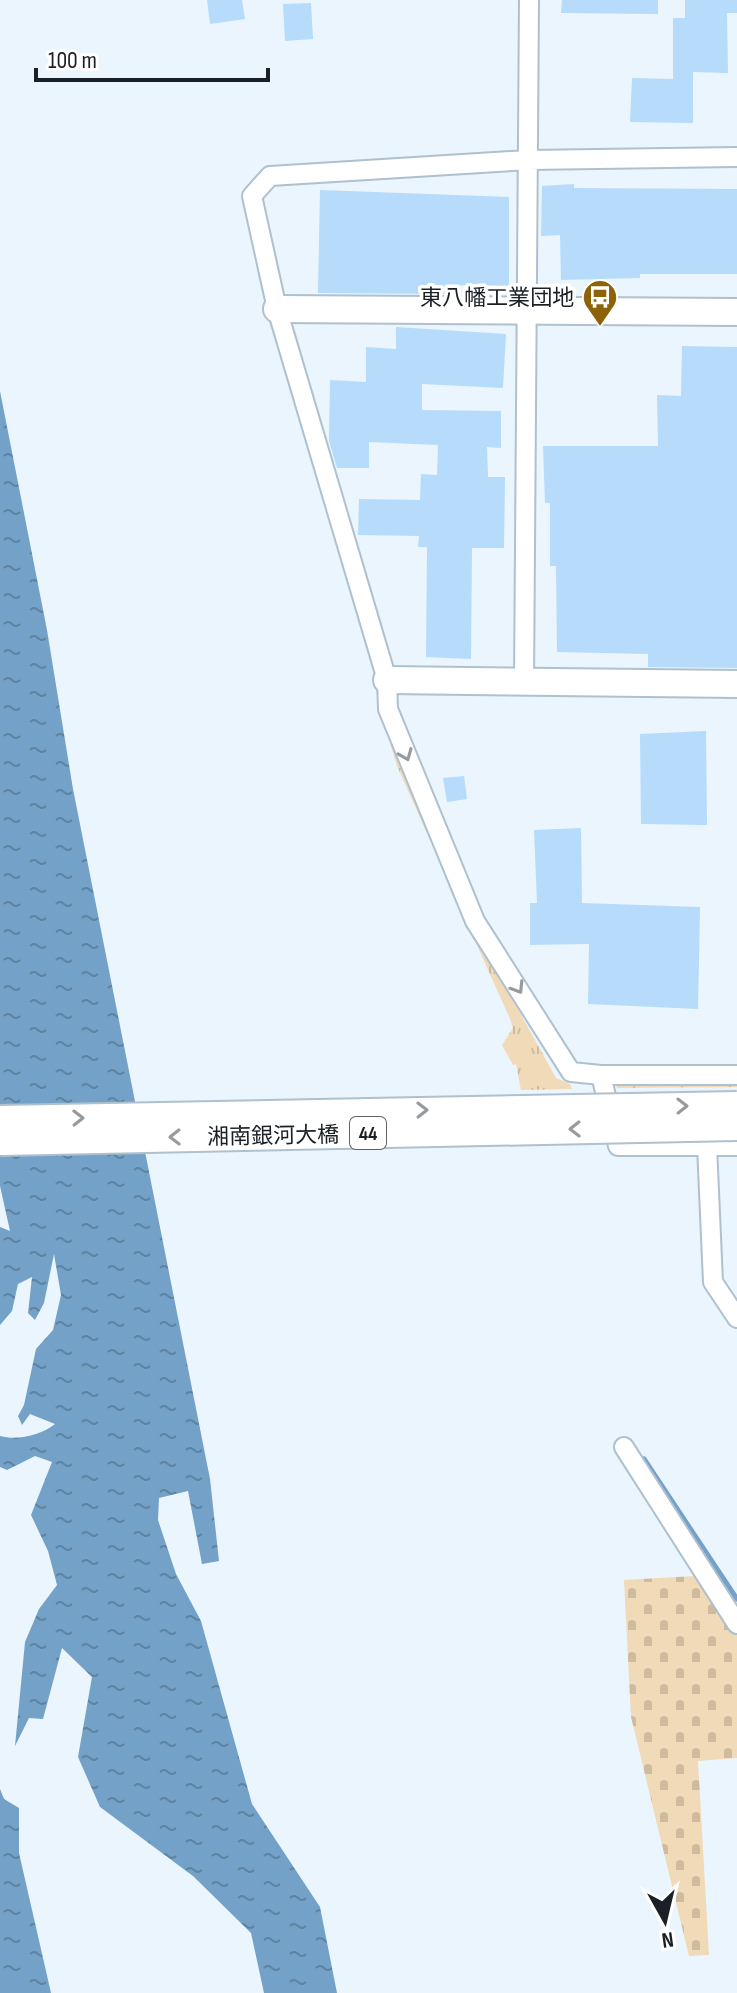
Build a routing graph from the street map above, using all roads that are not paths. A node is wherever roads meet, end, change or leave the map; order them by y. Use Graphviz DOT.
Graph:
graph roads {
  1 [pos="529,0"];
  2 [pos="737,157"];
  3 [pos="528,160"];
  4 [pos="277,309"];
  5 [pos="527,311"];
  6 [pos="737,312"];
  7 [pos="387,680"];
  8 [pos="524,684"];
  9 [pos="737,684"];
  10 [pos="601,1075"];
  11 [pos="737,1075"];
  12 [pos="737,1106"];
  13 [pos="0,1120"];
  14 [pos="737,1126"];
  15 [pos="0,1141"];
  16 [pos="707,1146"];
  17 [pos="737,1146"];
  18 [pos="737,1318"];
  19 [pos="624,1447"];
  20 [pos="737,1624"];
  1 -- 3 [label="street"];
  2 -- 3 [label="street"];
  3 -- 4 [label="street"];
  3 -- 5 [label="street"];
  4 -- 5 [label="street"];
  4 -- 7 [label="street"];
  5 -- 6 [label="street"];
  5 -- 8 [label="street"];
  7 -- 8 [label="street"];
  7 -- 10 [label="street, one-way"];
  8 -- 9 [label="street"];
  10 -- 11 [label="street"];
  10 -- 16 [label="street"];
  13 -- 12 [label="main road, 湘南銀河大橋 / 44, one-way, bridge"];
  14 -- 15 [label="main road, 湘南銀河大橋 / 44, one-way, bridge"];
  16 -- 17 [label="street"];
  16 -- 18 [label="street"];
  19 -- 20 [label="street"];
}
